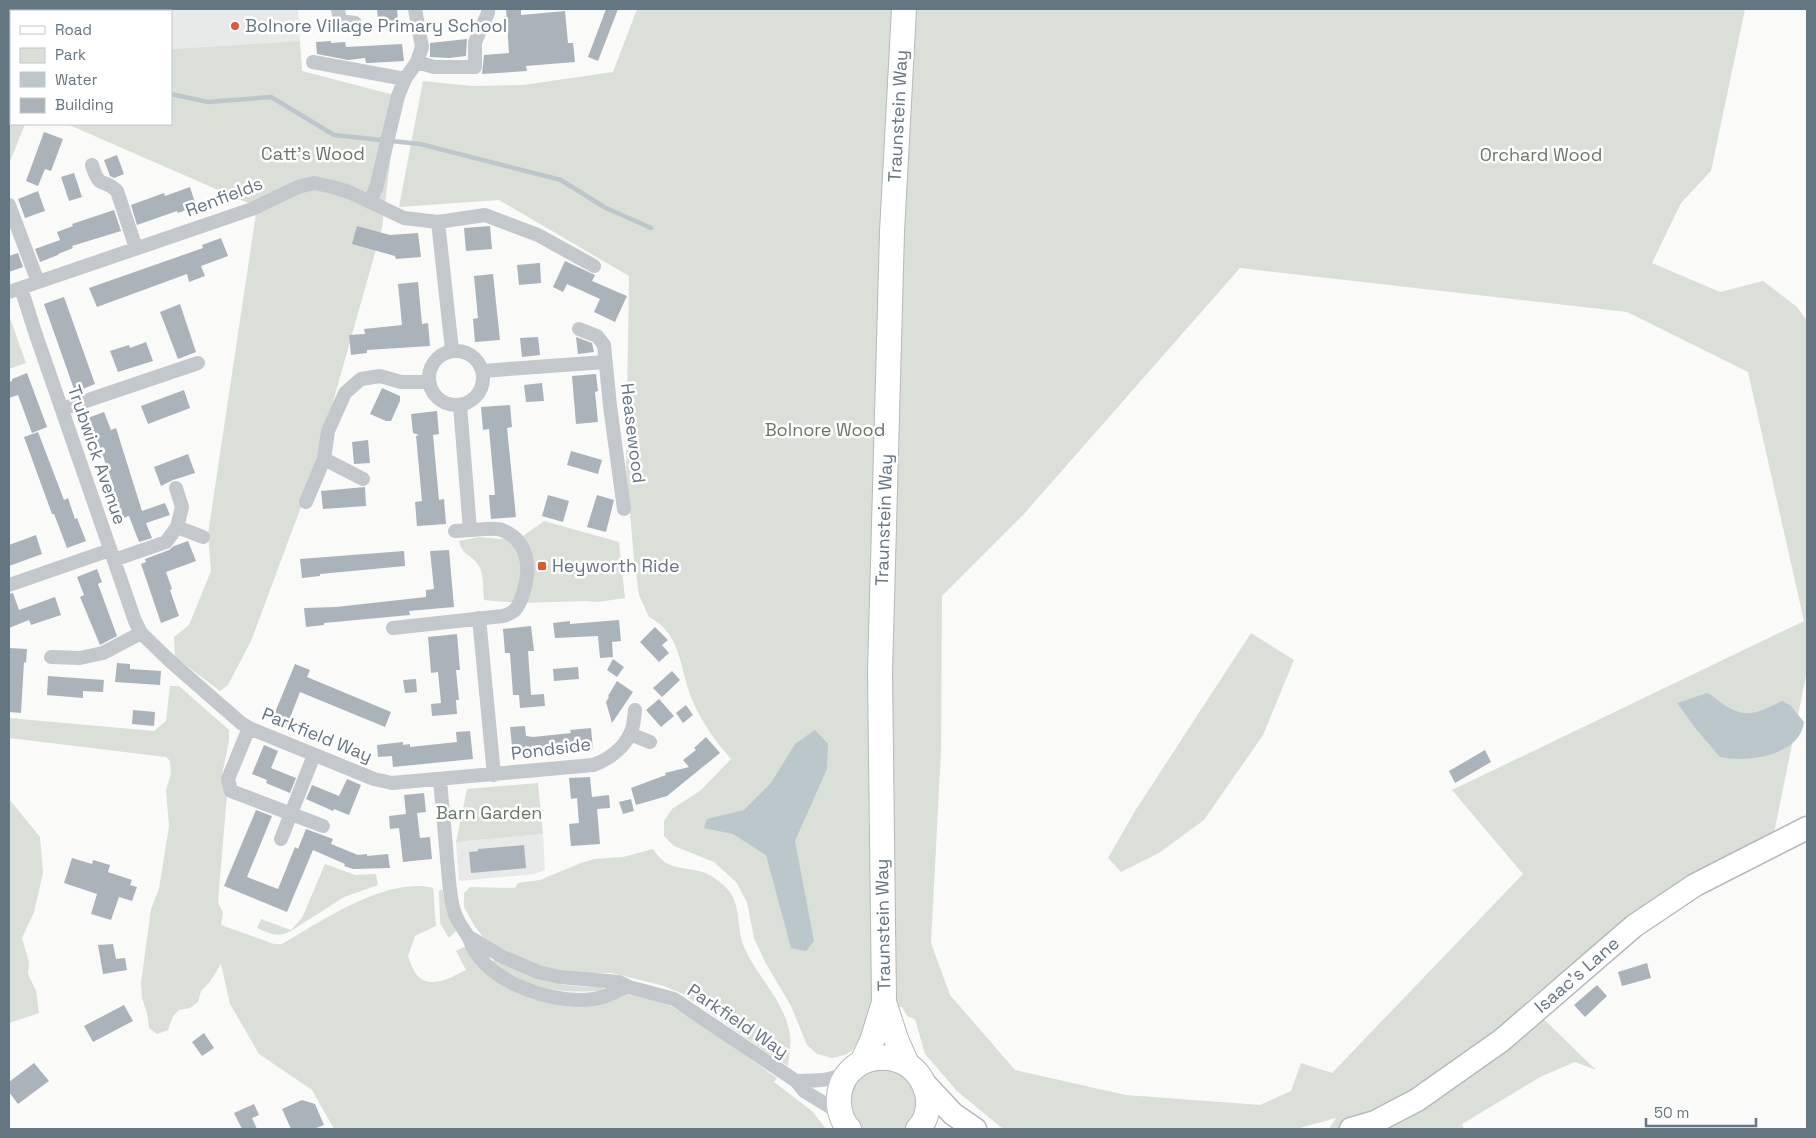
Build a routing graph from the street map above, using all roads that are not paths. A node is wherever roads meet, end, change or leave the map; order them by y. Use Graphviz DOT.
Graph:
graph roads {
  1 [pos="338,9"];
  2 [pos="415,9"];
  3 [pos="488,9"];
  4 [pos="904,9"];
  5 [pos="355,23"];
  6 [pos="313,62"];
  7 [pos="417,62"];
  8 [pos="405,79"];
  9 [pos="92,165"];
  10 [pos="370,202"];
  11 [pos="9,205"];
  12 [pos="438,222"];
  13 [pos="136,248"];
  14 [pos="594,266"];
  15 [pos="38,282"];
  16 [pos="15,290"];
  17 [pos="579,329"];
  18 [pos="452,350"];
  19 [pos="605,362"];
  20 [pos="198,363"];
  21 [pos="482,371"];
  22 [pos="428,382"];
  23 [pos="460,405"];
  24 [pos="62,409"];
  25 [pos="324,459"];
  26 [pos="363,479"];
  27 [pos="176,488"];
  28 [pos="306,502"];
  29 [pos="624,509"];
  30 [pos="177,527"];
  31 [pos="470,530"];
  32 [pos="455,531"];
  33 [pos="203,537"];
  34 [pos="112,555"];
  35 [pos="9,584"];
  36 [pos="479,618"];
  37 [pos="393,628"];
  38 [pos="142,633"];
  39 [pos="51,657"];
  40 [pos="195,682"];
  41 [pos="635,710"];
  42 [pos="249,728"];
  43 [pos="630,734"];
  44 [pos="650,742"];
  45 [pos="314,754"];
  46 [pos="494,775"];
  47 [pos="440,780"];
  48 [pos="292,813"];
  49 [pos="323,826"];
  50 [pos="1807,828"];
  51 [pos="281,839"];
  52 [pos="469,937"];
  53 [pos="629,987"];
  54 [pos="884,1002"];
  55 [pos="907,1064"];
  56 [pos="856,1067"];
  57 [pos="796,1081"];
  58 [pos="925,1084"];
  59 [pos="845,1124"];
  60 [pos="918,1129"];
  61 [pos="975,1129"];
  62 [pos="1351,1129"];
  1 -- 5 [label="street"];
  2 -- 7 [label="street"];
  3 -- 7 [label="street"];
  4 -- 54 [label="highway, Traunstein Way"];
  6 -- 8 [label="street"];
  7 -- 8 [label="street"];
  8 -- 10 [label="street"];
  9 -- 13 [label="street"];
  10 -- 12 [label="street, Renfields"];
  10 -- 13 [label="street, Renfields"];
  11 -- 15 [label="street"];
  12 -- 14 [label="street, Renfields"];
  12 -- 18 [label="street"];
  13 -- 15 [label="street, Renfields"];
  15 -- 16 [label="street, Renfields"];
  16 -- 24 [label="street, Trubwick Avenue"];
  17 -- 19 [label="street, Heasewood"];
  18 -- 21 [label="street"];
  18 -- 22 [label="street"];
  19 -- 21 [label="street, Heasewood"];
  19 -- 29 [label="street, Heasewood"];
  20 -- 24 [label="street"];
  21 -- 23 [label="street"];
  22 -- 23 [label="street"];
  22 -- 25 [label="street"];
  23 -- 31 [label="street"];
  24 -- 34 [label="street, Trubwick Avenue"];
  25 -- 26 [label="street"];
  25 -- 28 [label="street"];
  27 -- 30 [label="street"];
  30 -- 33 [label="street"];
  30 -- 34 [label="street"];
  31 -- 32 [label="street"];
  31 -- 36 [label="street"];
  34 -- 35 [label="street"];
  34 -- 38 [label="street, Trubwick Avenue"];
  36 -- 37 [label="street"];
  36 -- 46 [label="street"];
  38 -- 39 [label="street"];
  38 -- 40 [label="street, Trubwick Avenue"];
  40 -- 42 [label="street, Parkfield Way"];
  41 -- 43 [label="street, Pondside"];
  42 -- 45 [label="street, Parkfield Way"];
  42 -- 48 [label="street"];
  43 -- 44 [label="street"];
  43 -- 46 [label="street, Pondside"];
  45 -- 47 [label="street, Parkfield Way"];
  45 -- 48 [label="street"];
  46 -- 47 [label="street, Parkfield Way"];
  47 -- 52 [label="street, Parkfield Way"];
  48 -- 49 [label="street"];
  48 -- 51 [label="street"];
  50 -- 62 [label="main road, Isaac's Lane"];
  52 -- 53 [label="street, Parkfield Way"];
  52 -- 53 [label="street, Parkfield Way"];
  53 -- 57 [label="street, Parkfield Way"];
  54 -- 55 [label="highway, Traunstein Way"];
  54 -- 56 [label="highway, Traunstein Way"];
  55 -- 56 [label="highway"];
  55 -- 58 [label="highway"];
  56 -- 57 [label="street, Parkfield Way"];
  56 -- 59 [label="highway, Traunstein Way"];
  57 -- 59 [label="street, Parkfield Way"];
  58 -- 60 [label="highway"];
  58 -- 61 [label="main road"];
}
